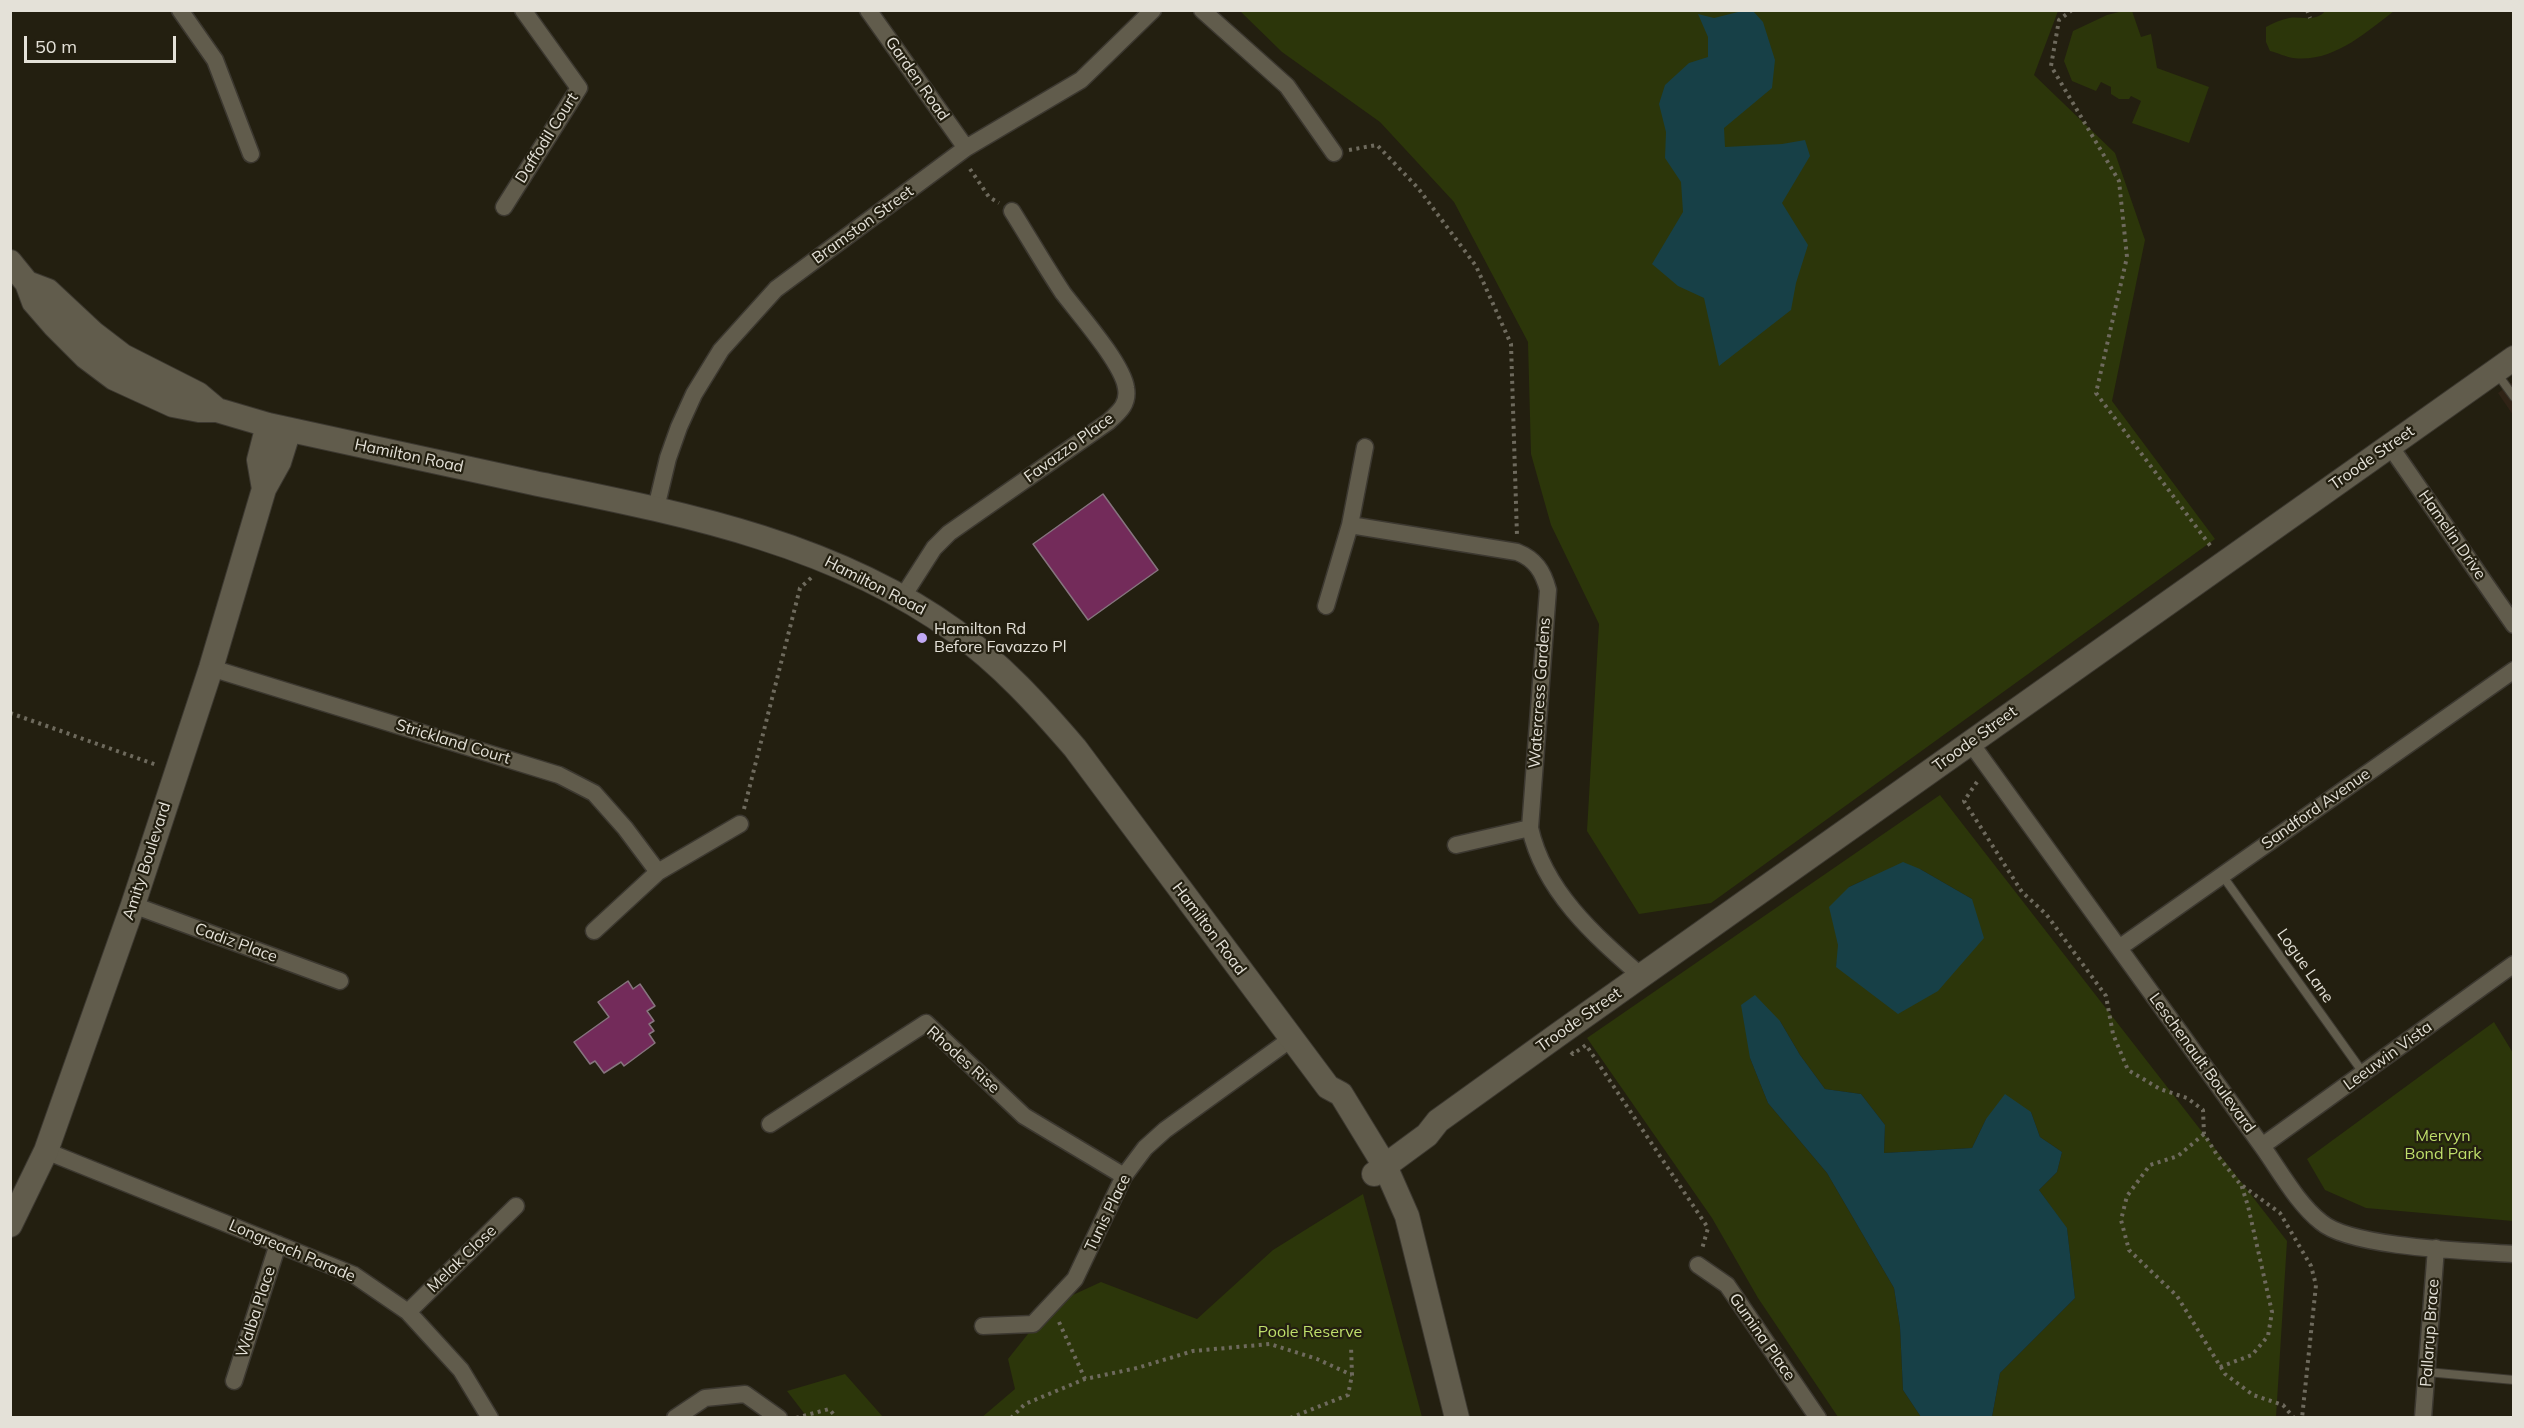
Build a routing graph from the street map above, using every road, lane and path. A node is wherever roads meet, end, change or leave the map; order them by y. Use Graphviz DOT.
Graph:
graph roads {
  1 [pos="180,10"];
  2 [pos="523,10"];
  3 [pos="868,10"];
  4 [pos="1153,10"];
  5 [pos="1202,10"];
  6 [pos="2072,10"];
  7 [pos="2307,10"];
  8 [pos="2310,18"];
  9 [pos="966,148"];
  10 [pos="1334,153"];
  11 [pos="251,154"];
  12 [pos="964,173"];
  13 [pos="504,207"];
  14 [pos="1012,211"];
  15 [pos="10,262"];
  16 [pos="2505,365"];
  17 [pos="2514,397"];
  18 [pos="279,428"];
  19 [pos="2390,446"];
  20 [pos="1365,447"];
  21 [pos="656,508"];
  22 [pos="1350,525"];
  23 [pos="1517,552"];
  24 [pos="2217,554"];
  25 [pos="817,573"];
  26 [pos="902,598"];
  27 [pos="1326,606"];
  28 [pos="2514,625"];
  29 [pos="211,668"];
  30 [pos="2514,670"];
  31 [pos="10,713"];
  32 [pos="1970,742"];
  33 [pos="176,772"];
  34 [pos="1977,781"];
  35 [pos="740,824"];
  36 [pos="1530,828"];
  37 [pos="1456,845"];
  38 [pos="658,872"];
  39 [pos="2222,875"];
  40 [pos="133,905"];
  41 [pos="594,931"];
  42 [pos="2119,948"];
  43 [pos="2514,964"];
  44 [pos="1641,976"];
  45 [pos="340,981"];
  46 [pos="1558,1034"];
  47 [pos="1291,1039"];
  48 [pos="2364,1074"];
  49 [pos="770,1124"];
  50 [pos="2205,1134"];
  51 [pos="2262,1146"];
  52 [pos="46,1151"];
  53 [pos="1375,1163"];
  54 [pos="1124,1176"];
  55 [pos="2240,1184"];
  56 [pos="516,1206"];
  57 [pos="10,1225"];
  58 [pos="278,1244"];
  59 [pos="2436,1248"];
  60 [pos="2514,1254"];
  61 [pos="1698,1265"];
  62 [pos="1051,1305"];
  63 [pos="408,1312"];
  64 [pos="983,1326"];
  65 [pos="1351,1346"];
  66 [pos="2220,1366"];
  67 [pos="2427,1372"];
  68 [pos="1352,1375"];
  69 [pos="1085,1379"];
  70 [pos="2514,1380"];
  71 [pos="234,1381"];
  72 [pos="490,1418"];
  73 [pos="675,1418"];
  74 [pos="779,1418"];
  75 [pos="796,1418"];
  76 [pos="837,1418"];
  77 [pos="1011,1418"];
  78 [pos="1290,1418"];
  79 [pos="1457,1418"];
  80 [pos="1818,1418"];
  81 [pos="2294,1418"];
  82 [pos="2302,1418"];
  83 [pos="2423,1418"];
  1 -- 11 [label="street"];
  2 -- 13 [label="street, Daffodil Court"];
  3 -- 9 [label="street, Garden Road"];
  4 -- 9 [label="street, Bramston Street"];
  5 -- 10 [label="street"];
  6 -- 24 [label="path"];
  7 -- 8 [label="path"];
  9 -- 21 [label="street, Bramston Street"];
  10 -- 23 [label="path"];
  12 -- 14 [label="path"];
  14 -- 26 [label="street, Favazzo Place"];
  15 -- 18 [label="street, Hamilton Road"];
  16 -- 17 [label="lane"];
  16 -- 19 [label="street, Troode Street"];
  18 -- 21 [label="street, Hamilton Road"];
  18 -- 29 [label="street, Amity Boulevard"];
  19 -- 28 [label="street, Hamelin Drive"];
  19 -- 32 [label="street, Troode Street"];
  20 -- 22 [label="street"];
  21 -- 26 [label="street, Hamilton Road"];
  22 -- 23 [label="street, Watercress Gardens"];
  22 -- 27 [label="street"];
  23 -- 36 [label="street, Watercress Gardens"];
  25 -- 35 [label="path"];
  26 -- 47 [label="street, Hamilton Road"];
  29 -- 33 [label="street, Amity Boulevard"];
  29 -- 38 [label="street, Strickland Court"];
  30 -- 39 [label="street, Sandford Avenue"];
  31 -- 33 [label="path"];
  32 -- 42 [label="street, Leschenault Boulevard"];
  32 -- 44 [label="street, Troode Street"];
  33 -- 40 [label="street, Amity Boulevard"];
  34 -- 50 [label="path"];
  35 -- 38 [label="street"];
  36 -- 37 [label="street"];
  36 -- 44 [label="street, Watercress Gardens"];
  38 -- 41 [label="street"];
  39 -- 42 [label="street, Sandford Avenue"];
  39 -- 48 [label="lane, Logue Lane"];
  40 -- 45 [label="street, Cadiz Place"];
  40 -- 52 [label="street, Amity Boulevard"];
  42 -- 51 [label="street, Leschenault Boulevard"];
  43 -- 48 [label="street, Leeuwin Vista"];
  44 -- 46 [label="street, Troode Street"];
  46 -- 53 [label="street, Troode Street"];
  46 -- 61 [label="path"];
  47 -- 53 [label="street, Hamilton Road"];
  47 -- 54 [label="street, Tunis Place"];
  48 -- 51 [label="street, Leeuwin Vista"];
  49 -- 54 [label="street, Rhodes Rise"];
  50 -- 55 [label="path"];
  50 -- 66 [label="path"];
  51 -- 59 [label="street, Leschenault Boulevard"];
  52 -- 57 [label="street, Amity Boulevard"];
  52 -- 58 [label="street, Longreach Parade"];
  53 -- 79 [label="street, Hamilton Road"];
  54 -- 62 [label="street, Tunis Place"];
  55 -- 66 [label="path"];
  55 -- 82 [label="path"];
  56 -- 63 [label="street, Melak Close"];
  58 -- 63 [label="street, Longreach Parade"];
  58 -- 71 [label="street, Walba Place"];
  59 -- 60 [label="street, Leschenault Boulevard"];
  59 -- 67 [label="street, Pallarup Brace"];
  61 -- 80 [label="street, Gumina Place"];
  62 -- 64 [label="street, Tunis Place"];
  62 -- 69 [label="path"];
  63 -- 72 [label="street, Longreach Parade"];
  65 -- 68 [label="path"];
  66 -- 81 [label="path"];
  67 -- 70 [label="lane"];
  67 -- 83 [label="street, Pallarup Brace"];
  68 -- 69 [label="path"];
  68 -- 78 [label="path"];
  69 -- 77 [label="path"];
  73 -- 74 [label="street"];
  75 -- 76 [label="path"];
}
